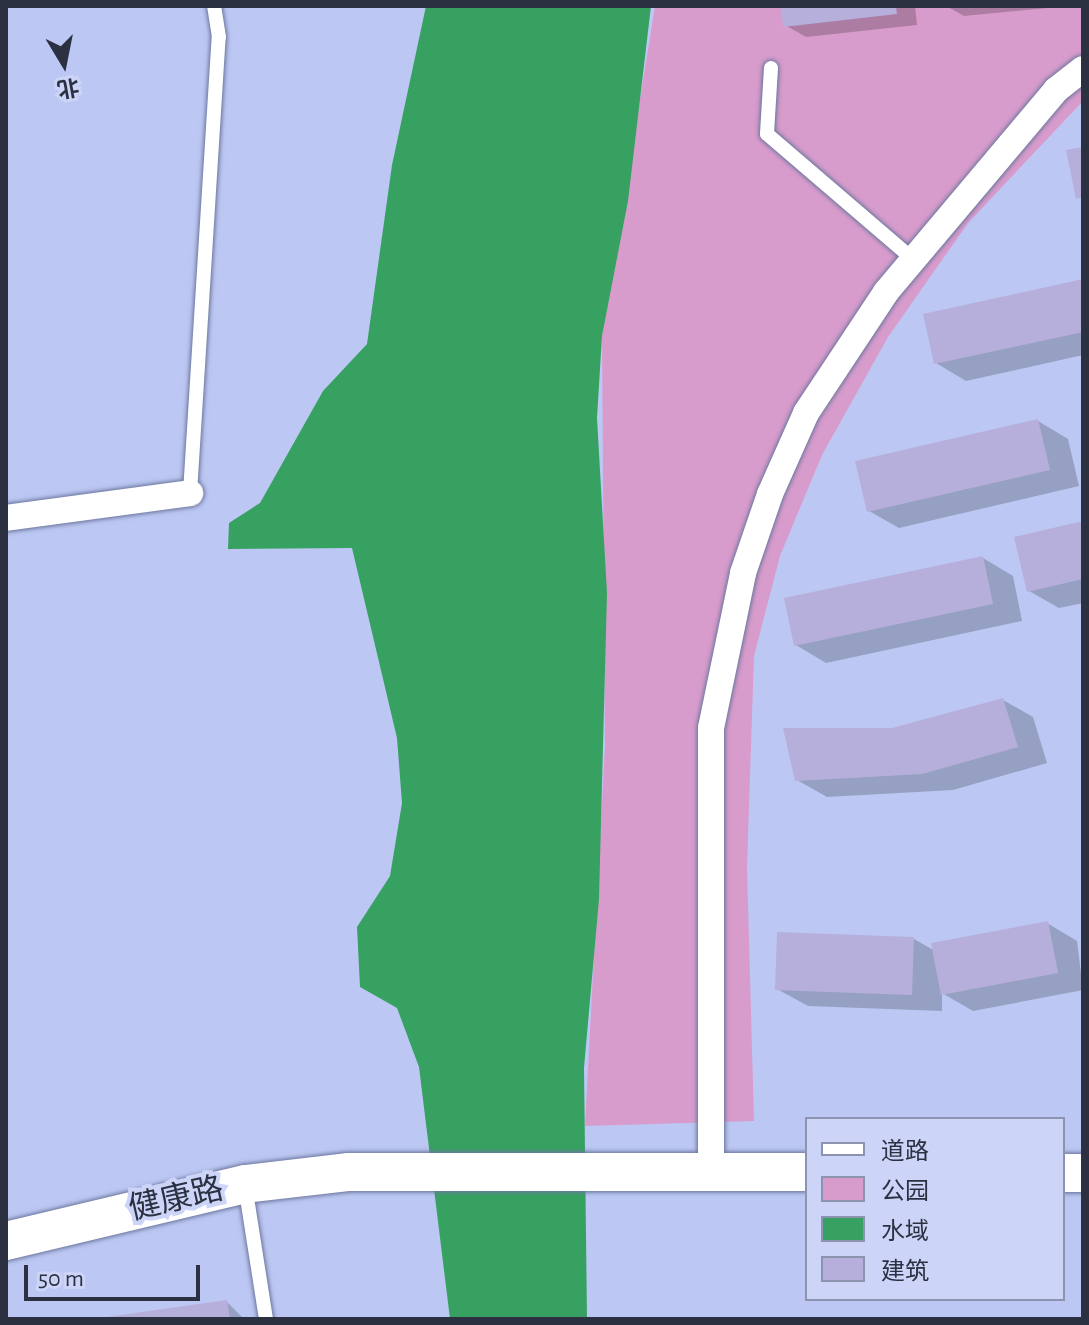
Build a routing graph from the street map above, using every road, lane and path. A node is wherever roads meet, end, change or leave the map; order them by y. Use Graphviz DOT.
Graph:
graph roads {
  1 [pos="214,6"];
  2 [pos="771,68"];
  3 [pos="1083,69"];
  4 [pos="913,259"];
  5 [pos="190,493"];
  6 [pos="6,518"];
  7 [pos="711,1172"];
  8 [pos="805,1172"];
  9 [pos="245,1184"];
  10 [pos="6,1241"];
  11 [pos="266,1319"];
  1 -- 5 [label="lane"];
  2 -- 4 [label="lane"];
  3 -- 4 [label="street"];
  4 -- 7 [label="street"];
  5 -- 6 [label="street"];
  7 -- 8 [label="street"];
  7 -- 9 [label="street, 健康路"];
  9 -- 10 [label="street, 健康路"];
  9 -- 11 [label="lane"];
}
